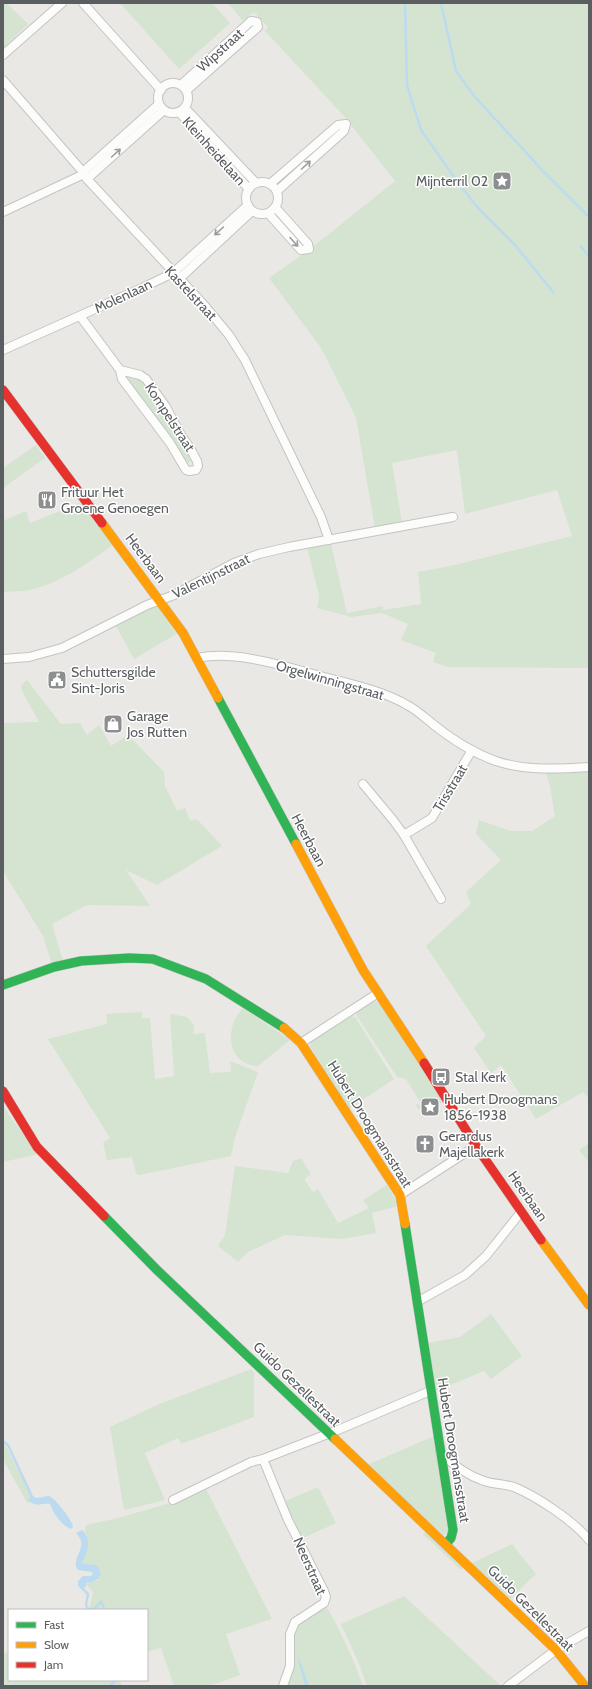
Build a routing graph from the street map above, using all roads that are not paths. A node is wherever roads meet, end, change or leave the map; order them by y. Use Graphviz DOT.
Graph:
graph roads {
  1 [pos="62,3"];
  2 [pos="83,3"];
  3 [pos="3,55"];
  4 [pos="3,80"];
  5 [pos="184,88"];
  6 [pos="161,90"];
  7 [pos="162,107"];
  8 [pos="182,110"];
  9 [pos="85,175"];
  10 [pos="256,183"];
  11 [pos="270,184"];
  12 [pos="249,190"];
  13 [pos="276,191"];
  14 [pos="250,208"];
  15 [pos="272,210"];
  16 [pos="3,212"];
  17 [pos="173,273"];
  18 [pos="179,279"];
  19 [pos="80,316"];
  20 [pos="3,350"];
  21 [pos="120,370"];
  22 [pos="3,390"];
  23 [pos="453,517"];
  24 [pos="329,540"];
  25 [pos="160,601"];
  26 [pos="196,658"];
  27 [pos="3,659"];
  28 [pos="472,750"];
  29 [pos="589,768"];
  30 [pos="363,784"];
  31 [pos="404,835"];
  32 [pos="441,900"];
  33 [pos="3,985"];
  34 [pos="378,993"];
  35 [pos="302,1043"];
  36 [pos="3,1090"];
  37 [pos="476,1146"];
  38 [pos="400,1195"];
  39 [pos="521,1212"];
  40 [pos="417,1302"];
  41 [pos="589,1305"];
  42 [pos="430,1391"];
  43 [pos="328,1433"];
  44 [pos="440,1452"];
  45 [pos="263,1459"];
  46 [pos="173,1500"];
  47 [pos="589,1540"];
  48 [pos="446,1544"];
  49 [pos="589,1631"];
  50 [pos="556,1650"];
  51 [pos="282,1686"];
  52 [pos="508,1686"];
  53 [pos="584,1686"];
  1 -- 3 [label="street"];
  2 -- 6 [label="street"];
  4 -- 9 [label="street, Kastelstraat"];
  5 -- 5 [label="street, Wipstraat"];
  5 -- 6 [label="street"];
  5 -- 8 [label="street"];
  6 -- 7 [label="street"];
  7 -- 8 [label="street"];
  7 -- 9 [label="street"];
  8 -- 10 [label="street, Kleinheidelaan"];
  8 -- 12 [label="street, Kleinheidelaan"];
  9 -- 16 [label="street"];
  9 -- 17 [label="street, Kastelstraat"];
  10 -- 11 [label="street, Kleinheidelaan"];
  10 -- 12 [label="street, Kleinheidelaan"];
  11 -- 13 [label="street"];
  13 -- 11 [label="street, one-way"];
  12 -- 14 [label="street, Kleinheidelaan"];
  13 -- 15 [label="street"];
  14 -- 15 [label="street"];
  14 -- 17 [label="street, Molenlaan, one-way"];
  14 -- 18 [label="street"];
  15 -- 15 [label="street, one-way"];
  17 -- 18 [label="street, Kastelstraat"];
  17 -- 19 [label="street, Molenlaan"];
  18 -- 24 [label="street, Kastelstraat"];
  19 -- 20 [label="street, Molenlaan"];
  19 -- 21 [label="street, Kompelstraat"];
  21 -- 21 [label="street, Kompelstraat"];
  22 -- 25 [label="street, Heerbaan"];
  23 -- 24 [label="street, Valentijnstraat"];
  24 -- 25 [label="street, Valentijnstraat"];
  25 -- 26 [label="street, Heerbaan"];
  25 -- 27 [label="street, Valentijnstraat"];
  26 -- 28 [label="street, Orgelwinningstraat"];
  26 -- 34 [label="street, Heerbaan"];
  28 -- 29 [label="street, Orgelwinningstraat"];
  28 -- 31 [label="street, Trisstraat"];
  30 -- 31 [label="street"];
  31 -- 32 [label="street"];
  33 -- 35 [label="street, Hubert Droogmansstraat"];
  34 -- 35 [label="street"];
  34 -- 37 [label="street, Heerbaan"];
  35 -- 38 [label="street, Hubert Droogmansstraat"];
  36 -- 43 [label="street, Guido Gezellestraat"];
  37 -- 38 [label="street"];
  37 -- 39 [label="street, Heerbaan"];
  38 -- 40 [label="street, Hubert Droogmansstraat"];
  39 -- 40 [label="street"];
  39 -- 41 [label="street, Heerbaan"];
  40 -- 42 [label="street, Hubert Droogmansstraat"];
  42 -- 43 [label="street"];
  42 -- 44 [label="street, Hubert Droogmansstraat"];
  43 -- 45 [label="street"];
  43 -- 48 [label="street, Guido Gezellestraat"];
  44 -- 47 [label="street"];
  44 -- 48 [label="street, Hubert Droogmansstraat"];
  45 -- 46 [label="street"];
  45 -- 51 [label="street, Neerstraat"];
  48 -- 50 [label="street, Guido Gezellestraat"];
  49 -- 50 [label="street"];
  50 -- 52 [label="street"];
  50 -- 53 [label="street, Guido Gezellestraat"];
}
